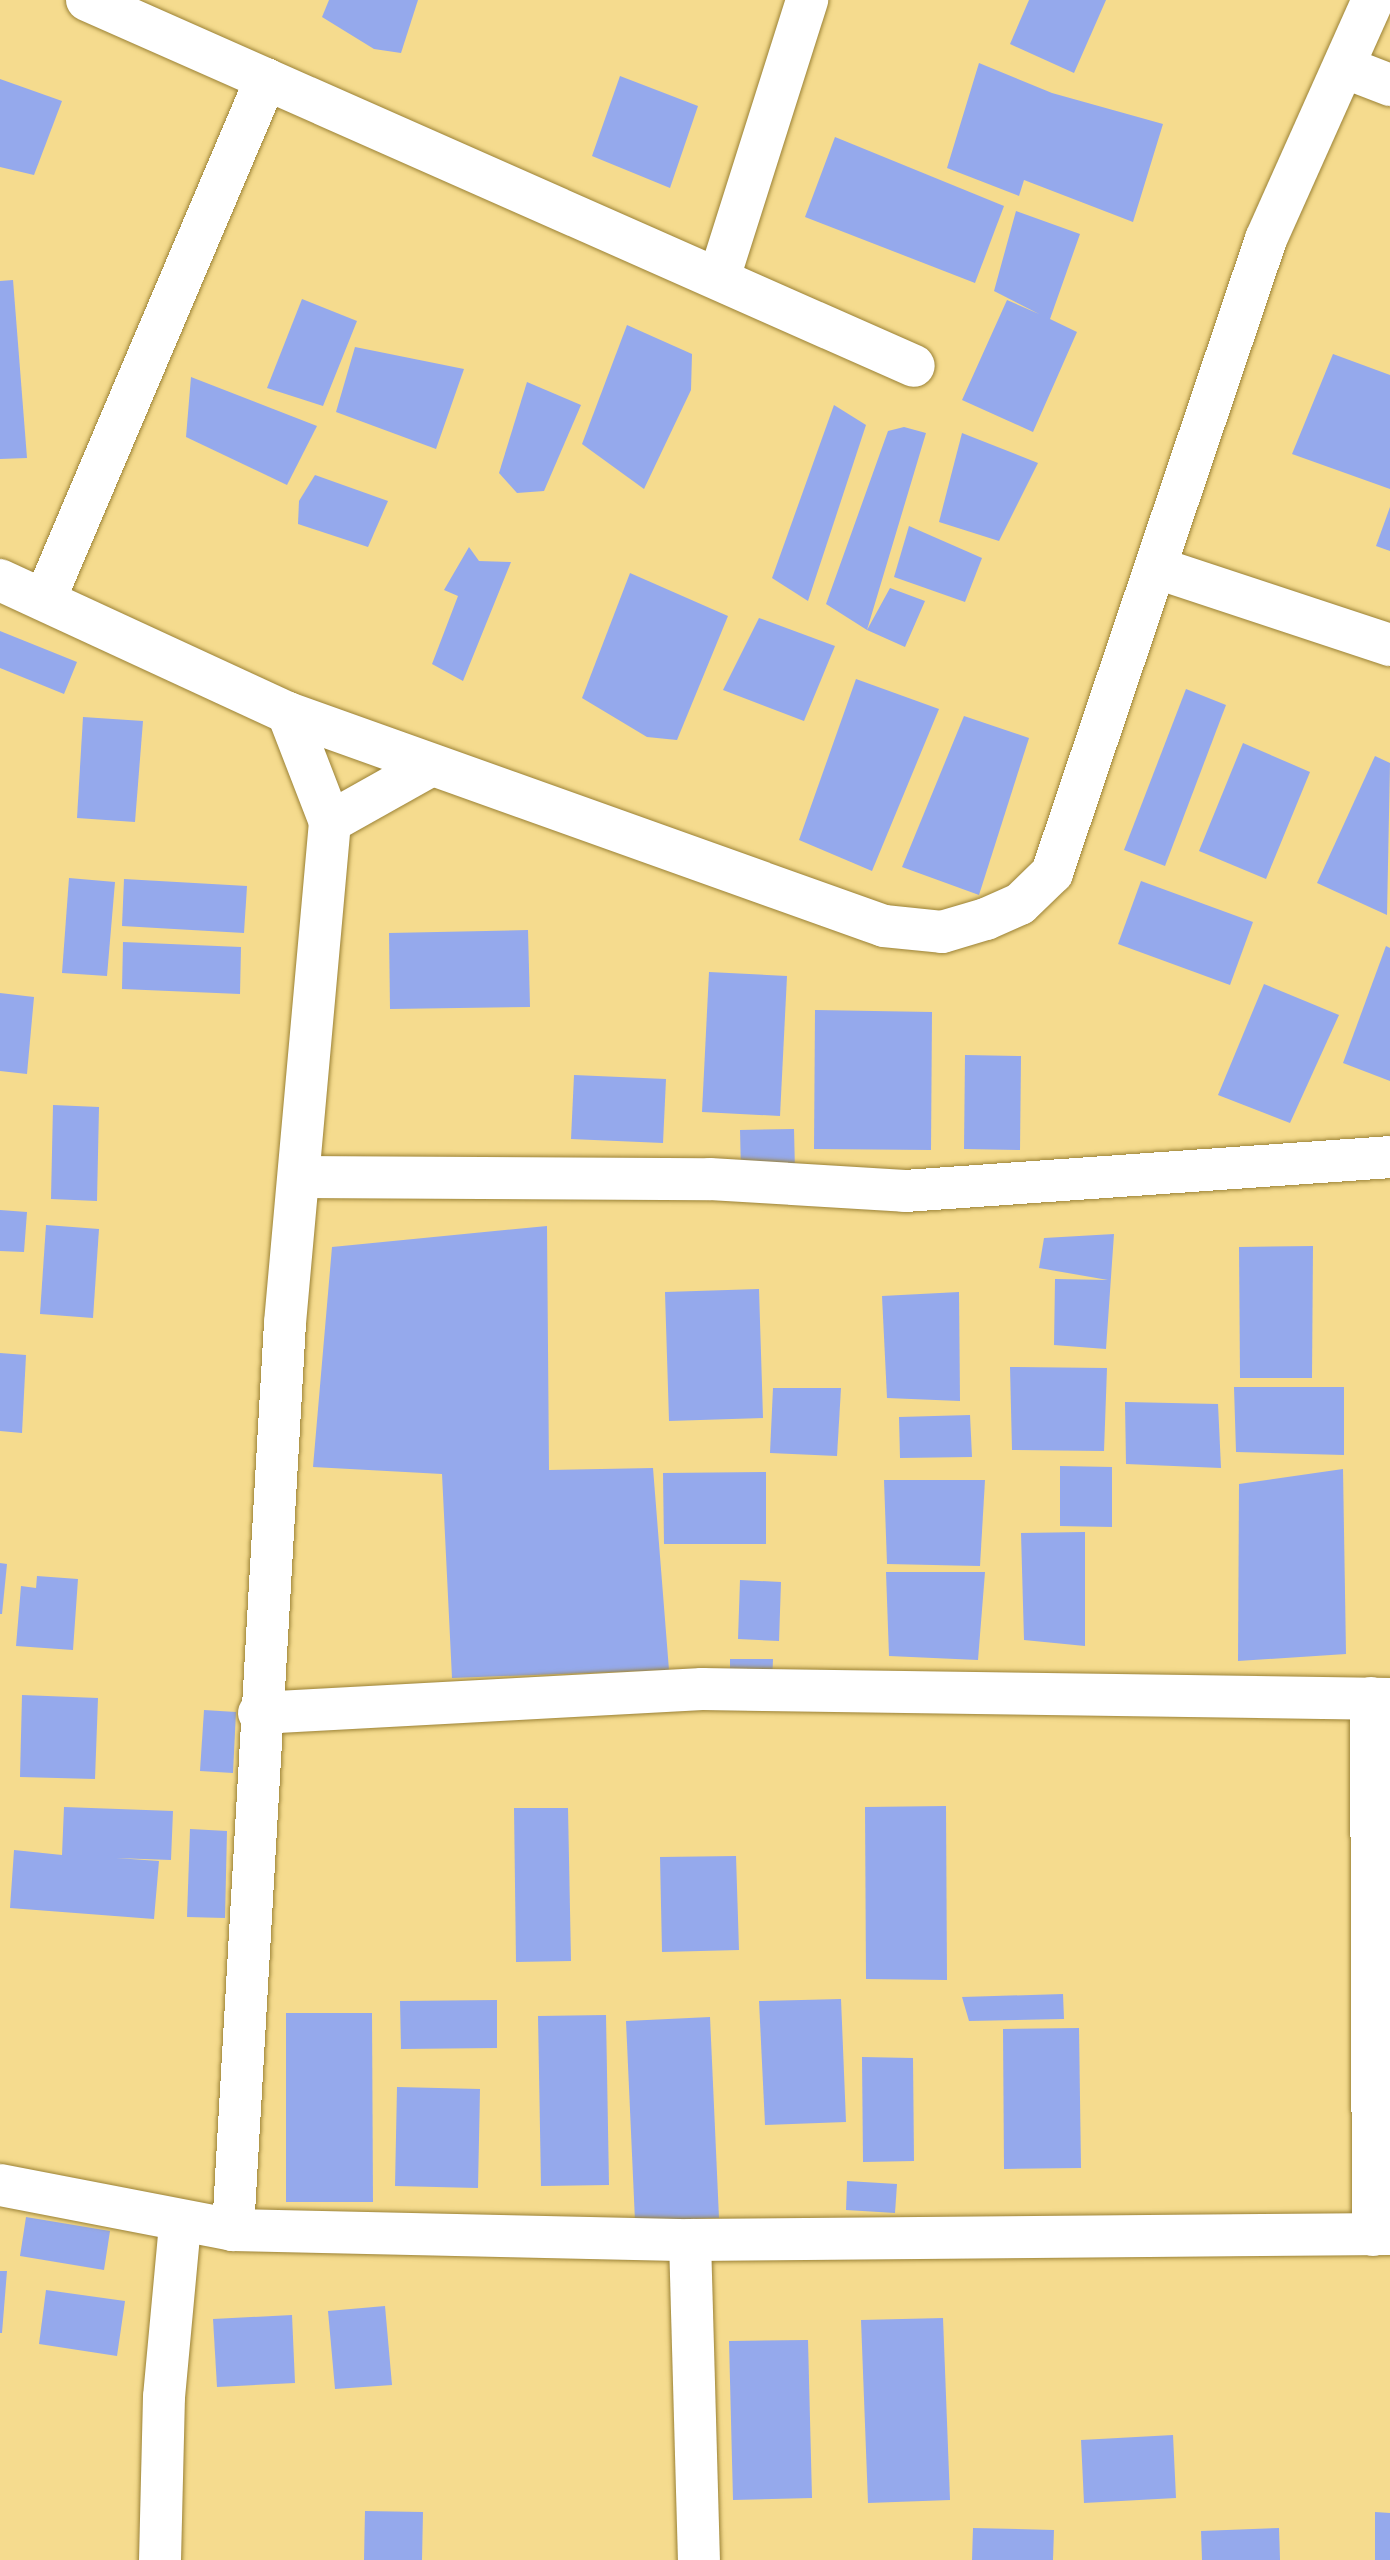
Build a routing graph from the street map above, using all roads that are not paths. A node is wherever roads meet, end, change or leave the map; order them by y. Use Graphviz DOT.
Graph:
graph roads {
  1 [pos="87,0"];
  2 [pos="807,0"];
  3 [pos="1373,0"];
  4 [pos="1346,68"];
  5 [pos="266,79"];
  6 [pos="1390,85"];
  7 [pos="719,278"];
  8 [pos="914,366"];
  9 [pos="1157,568"];
  10 [pos="0,580"];
  11 [pos="45,599"];
  12 [pos="1390,645"];
  13 [pos="288,713"];
  14 [pos="428,767"];
  15 [pos="330,822"];
  16 [pos="1390,1157"];
  17 [pos="299,1177"];
  18 [pos="1381,1698"];
  19 [pos="259,1713"];
  20 [pos="0,2185"];
  21 [pos="180,2223"];
  22 [pos="233,2230"];
  23 [pos="1382,2235"];
  24 [pos="690,2240"];
  25 [pos="160,2560"];
  26 [pos="699,2560"];
  1 -- 5 [label="street"];
  2 -- 7 [label="street"];
  3 -- 4 [label="street"];
  4 -- 6 [label="street"];
  4 -- 9 [label="street"];
  5 -- 7 [label="street"];
  5 -- 11 [label="street"];
  7 -- 8 [label="street"];
  9 -- 12 [label="street"];
  9 -- 14 [label="street"];
  10 -- 11 [label="street"];
  11 -- 13 [label="street"];
  13 -- 14 [label="street"];
  13 -- 15 [label="street"];
  14 -- 15 [label="street"];
  15 -- 17 [label="street"];
  16 -- 17 [label="street"];
  17 -- 19 [label="street"];
  18 -- 19 [label="street"];
  18 -- 23 [label="street"];
  19 -- 22 [label="street"];
  20 -- 21 [label="street"];
  21 -- 22 [label="street"];
  21 -- 25 [label="street"];
  22 -- 24 [label="street"];
  23 -- 24 [label="street"];
  24 -- 26 [label="street"];
}
